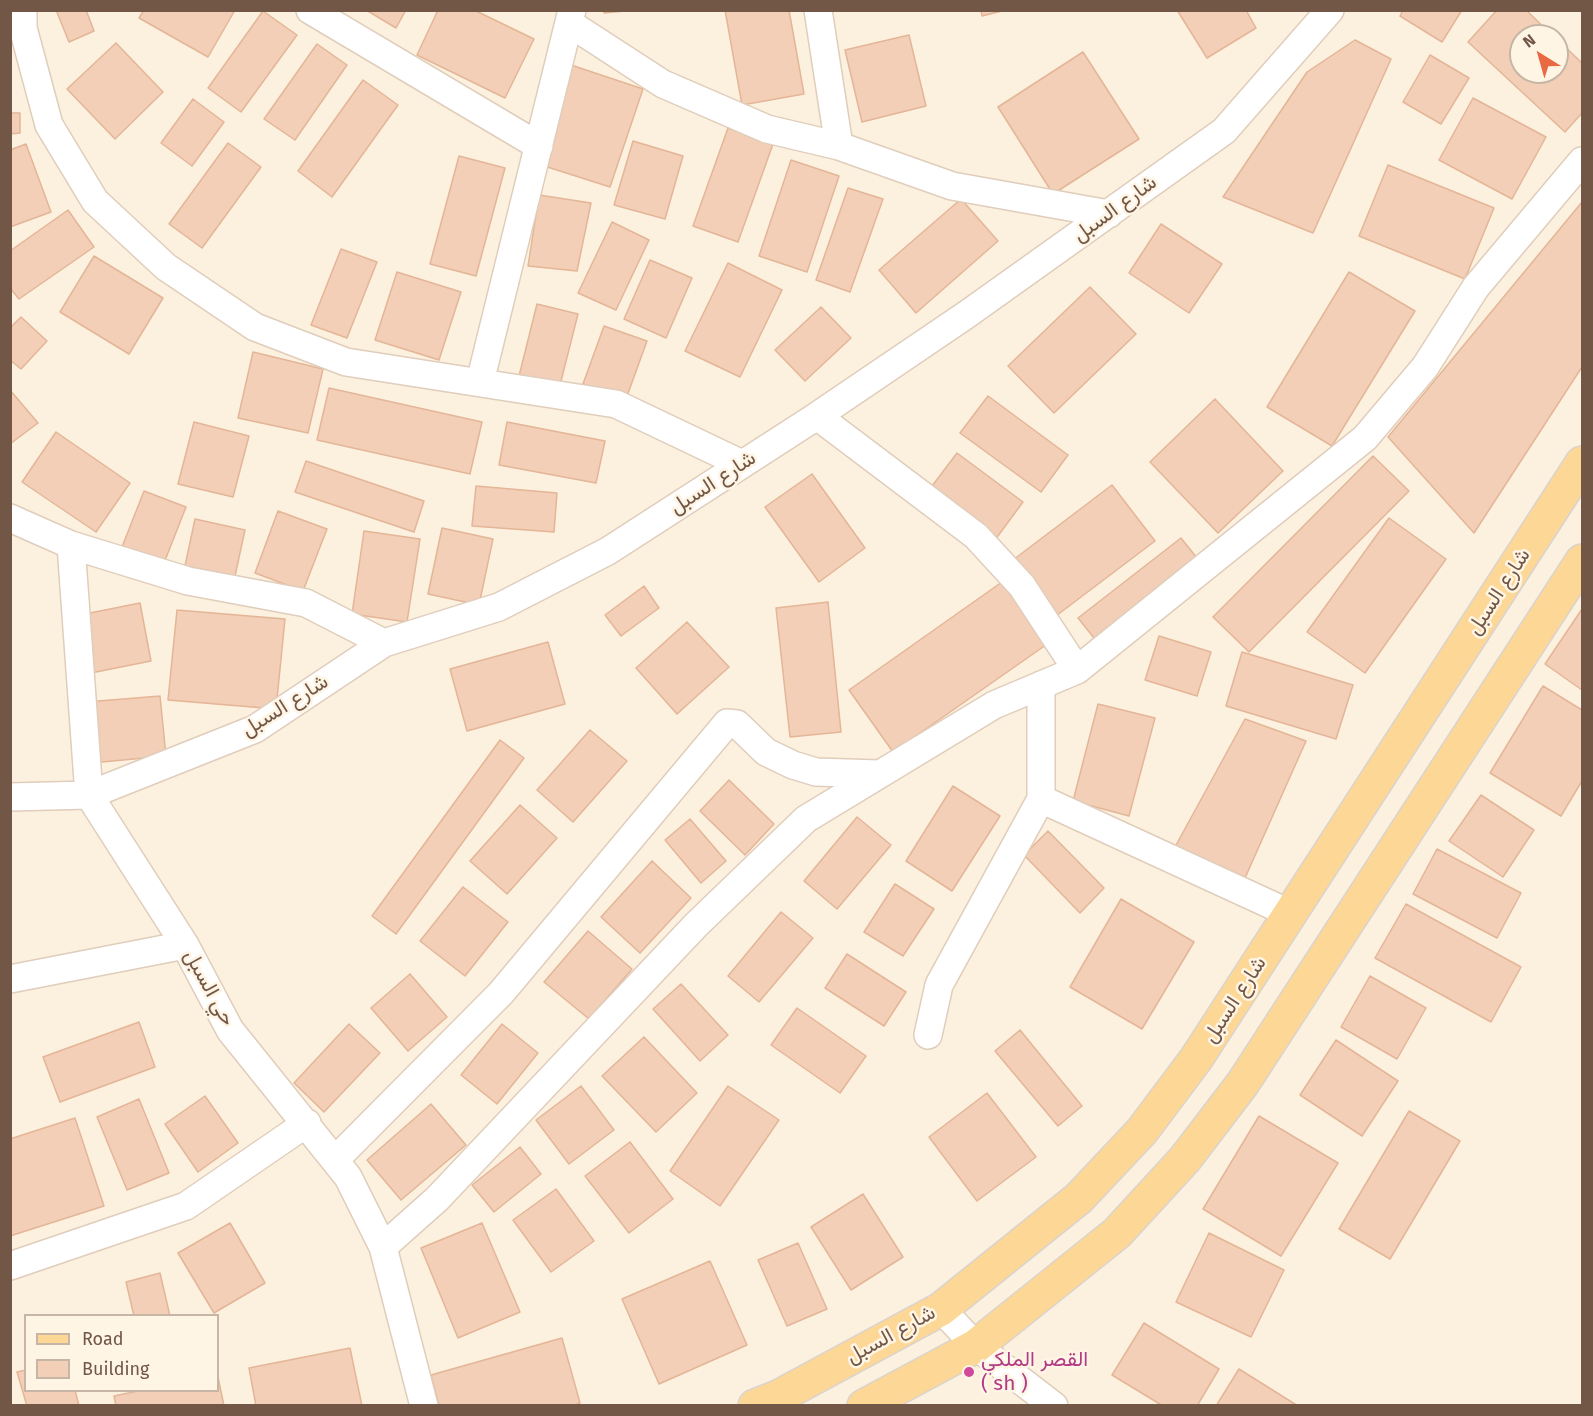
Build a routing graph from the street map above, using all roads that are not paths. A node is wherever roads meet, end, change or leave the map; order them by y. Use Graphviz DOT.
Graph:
graph roads {
  1 [pos="23,10"];
  2 [pos="310,10"];
  3 [pos="818,10"];
  4 [pos="1330,10"];
  5 [pos="571,17"];
  6 [pos="539,146"];
  7 [pos="839,146"];
  8 [pos="1582,161"];
  9 [pos="1109,214"];
  10 [pos="480,381"];
  11 [pos="818,416"];
  12 [pos="1582,463"];
  13 [pos="742,464"];
  14 [pos="10,518"];
  15 [pos="71,545"];
  16 [pos="1582,561"];
  17 [pos="384,643"];
  18 [pos="1077,670"];
  19 [pos="1041,685"];
  20 [pos="879,774"];
  21 [pos="89,795"];
  22 [pos="10,797"];
  23 [pos="1041,799"];
  24 [pos="1291,914"];
  25 [pos="185,945"];
  26 [pos="10,979"];
  27 [pos="928,1035"];
  28 [pos="307,1123"];
  29 [pos="336,1160"];
  30 [pos="383,1247"];
  31 [pos="10,1266"];
  32 [pos="941,1309"];
  33 [pos="976,1346"];
  34 [pos="424,1406"];
  35 [pos="755,1406"];
  36 [pos="864,1406"];
  37 [pos="1054,1406"];
  1 -- 10 [label="street"];
  2 -- 6 [label="street"];
  3 -- 7 [label="street"];
  4 -- 9 [label="street, شارع السبل"];
  5 -- 6 [label="street"];
  5 -- 7 [label="street"];
  6 -- 10 [label="street"];
  7 -- 9 [label="street"];
  8 -- 18 [label="street"];
  9 -- 11 [label="street, شارع السبل"];
  10 -- 13 [label="street"];
  11 -- 13 [label="street, شارع السبل"];
  11 -- 18 [label="street"];
  12 -- 24 [label="main road, شارع السبل"];
  13 -- 17 [label="street, شارع السبل"];
  14 -- 15 [label="street"];
  15 -- 17 [label="street"];
  15 -- 21 [label="street, حي السبل"];
  16 -- 33 [label="main road"];
  17 -- 21 [label="street, شارع السبل"];
  18 -- 19 [label="street"];
  19 -- 20 [label="street"];
  19 -- 23 [label="street"];
  20 -- 29 [label="street"];
  20 -- 30 [label="street"];
  21 -- 22 [label="street, شارع السبل"];
  21 -- 25 [label="street, حي السبل"];
  23 -- 24 [label="street"];
  23 -- 27 [label="street"];
  24 -- 32 [label="main road, شارع السبل"];
  25 -- 26 [label="street"];
  25 -- 28 [label="street, حي السبل"];
  28 -- 29 [label="street, حي السبل"];
  28 -- 31 [label="street"];
  29 -- 30 [label="street, حي السبل"];
  30 -- 34 [label="street, حي السبل"];
  32 -- 33 [label="street"];
  32 -- 35 [label="main road, شارع السبل"];
  33 -- 36 [label="main road"];
  33 -- 37 [label="street"];
}
